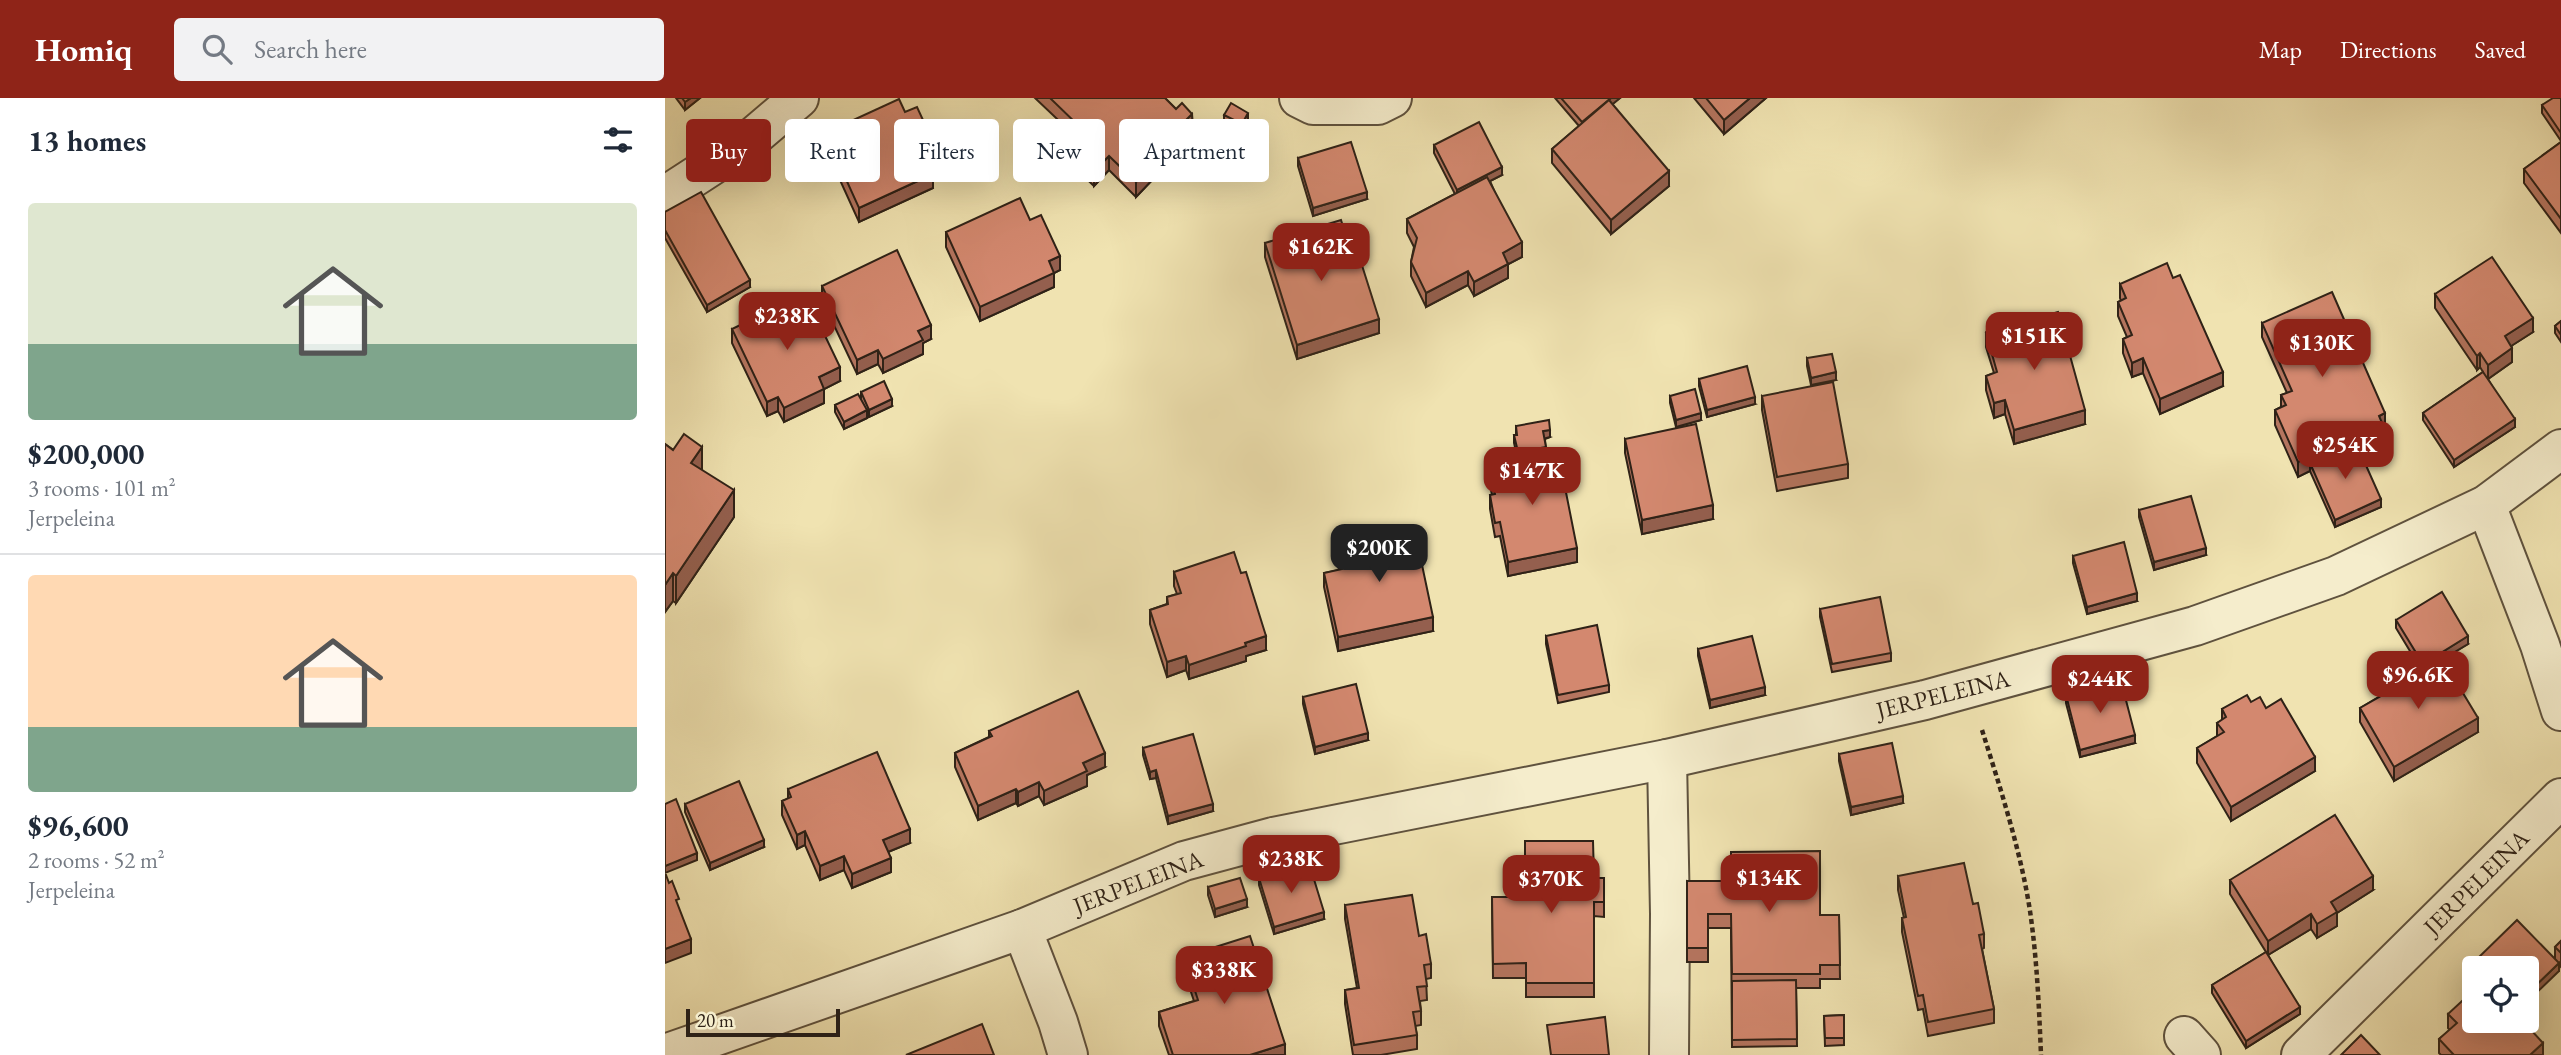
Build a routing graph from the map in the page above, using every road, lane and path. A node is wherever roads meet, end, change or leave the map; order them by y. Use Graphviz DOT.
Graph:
graph roads {
  1 [pos="799,98"];
  2 [pos="1299,98"];
  3 [pos="1392,98"];
  4 [pos="665,196"];
  5 [pos="2561,449"];
  6 [pos="2486,505"];
  7 [pos="1970,688"];
  8 [pos="2561,710"];
  9 [pos="1667,759"];
  10 [pos="2561,798"];
  11 [pos="1022,929"];
  12 [pos="665,1054"];
  13 [pos="1068,1055"];
  14 [pos="1669,1055"];
  15 [pos="2041,1055"];
  16 [pos="2301,1055"];
  1 -- 4 [label="street"];
  2 -- 3 [label="street"];
  5 -- 6 [label="street, JERPELEINA"];
  6 -- 7 [label="street, JERPELEINA"];
  6 -- 8 [label="street"];
  7 -- 9 [label="street, JERPELEINA"];
  7 -- 15 [label="path"];
  9 -- 11 [label="street, JERPELEINA"];
  9 -- 14 [label="street"];
  10 -- 16 [label="street, JERPELEINA"];
  11 -- 12 [label="street, JERPELEINA"];
  11 -- 13 [label="street"];
}
